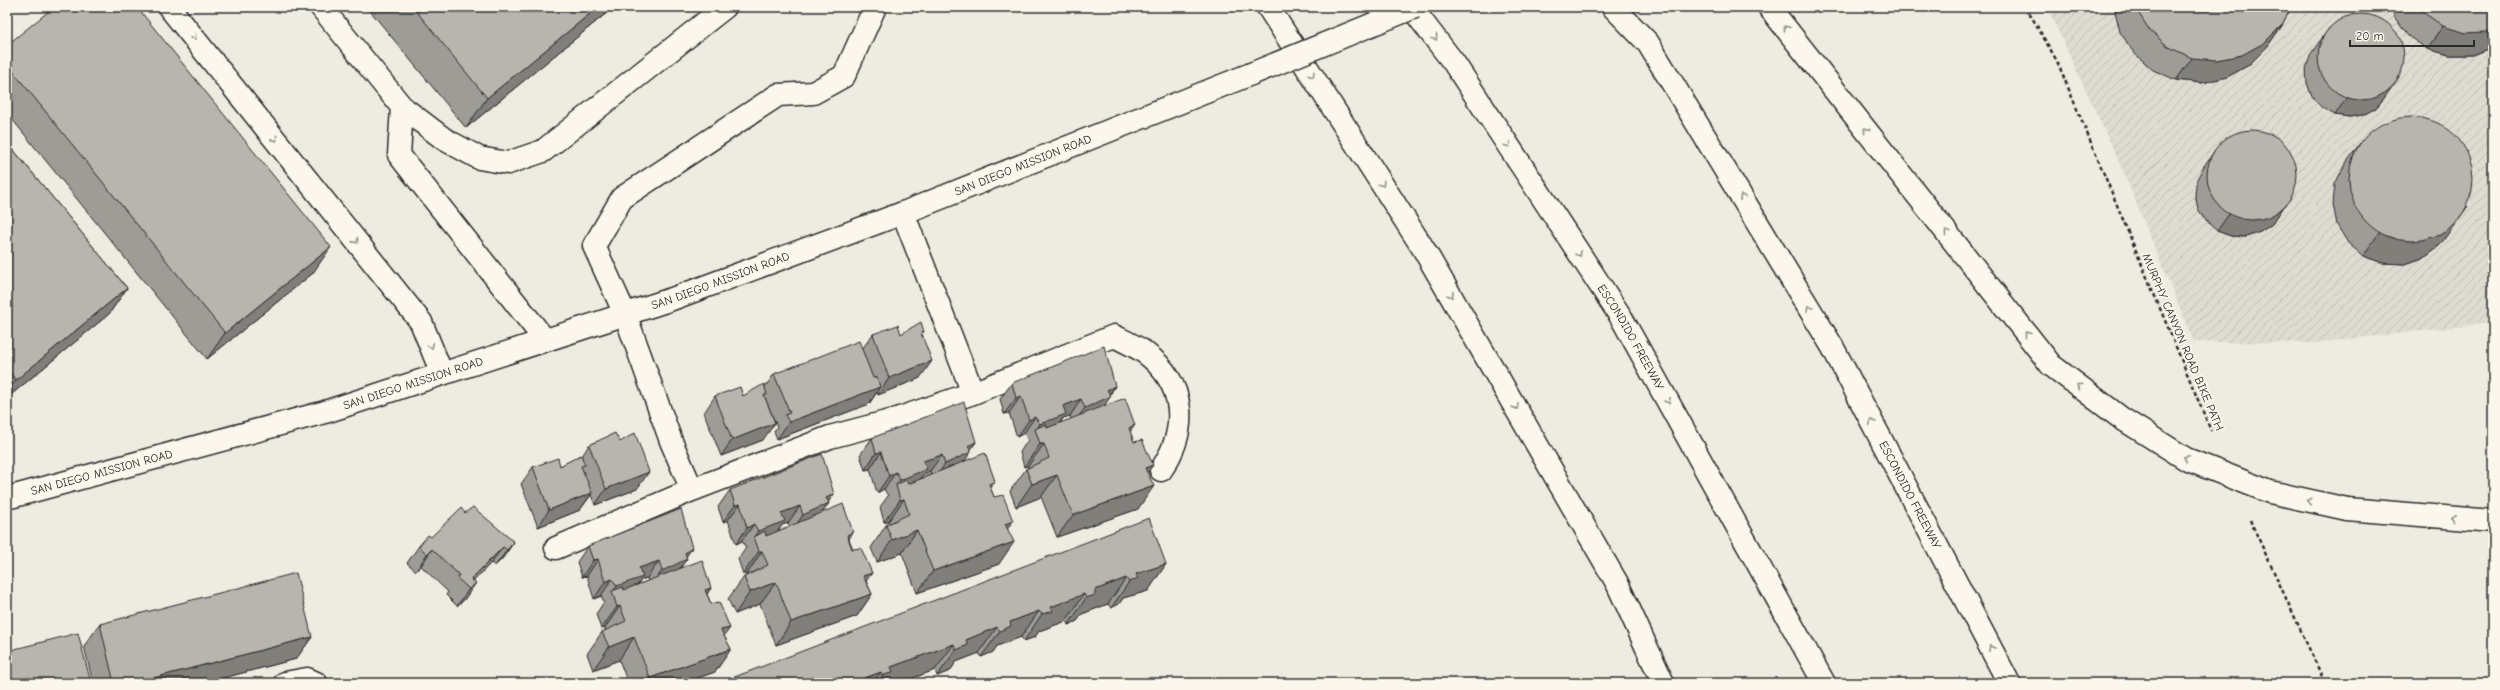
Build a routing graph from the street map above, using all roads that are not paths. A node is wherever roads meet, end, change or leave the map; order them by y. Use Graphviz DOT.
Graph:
graph roads {
  1 [pos="170,7"];
  2 [pos="321,7"];
  3 [pos="725,7"];
  4 [pos="875,7"];
  5 [pos="1268,7"];
  6 [pos="1411,7"];
  7 [pos="1415,7"];
  8 [pos="1614,7"];
  9 [pos="1627,7"];
  10 [pos="1769,7"];
  11 [pos="1648,43"];
  12 [pos="402,107"];
  13 [pos="903,213"];
  14 [pos="625,314"];
  15 [pos="545,340"];
  16 [pos="442,374"];
  17 [pos="973,393"];
  18 [pos="1161,470"];
  19 [pos="692,490"];
  20 [pos="7,498"];
  21 [pos="2493,521"];
  22 [pos="556,548"];
  23 [pos="285,683"];
  24 [pos="316,683"];
  25 [pos="1663,683"];
  26 [pos="1824,683"];
  27 [pos="2009,683"];
  1 -- 16 [label="main road, one-way"];
  2 -- 12 [label="main road"];
  3 -- 12 [label="main road"];
  4 -- 14 [label="main road"];
  5 -- 25 [label="main road, one-way"];
  6 -- 26 [label="main road, ESCONDIDO FREEWAY, one-way"];
  7 -- 13 [label="main road, SAN DIEGO MISSION ROAD, bridge"];
  8 -- 11 [label="main road, ESCONDIDO FREEWAY"];
  9 -- 11 [label="main road"];
  21 -- 10 [label="main road, one-way, bridge"];
  27 -- 11 [label="main road, ESCONDIDO FREEWAY, one-way"];
  12 -- 15 [label="main road"];
  13 -- 14 [label="main road, SAN DIEGO MISSION ROAD"];
  13 -- 17 [label="main road"];
  14 -- 15 [label="main road, SAN DIEGO MISSION ROAD"];
  14 -- 19 [label="main road"];
  15 -- 16 [label="main road, SAN DIEGO MISSION ROAD"];
  16 -- 20 [label="main road, SAN DIEGO MISSION ROAD"];
  17 -- 18 [label="main road"];
  17 -- 19 [label="main road"];
  19 -- 22 [label="main road"];
  23 -- 24 [label="main road"];
}
